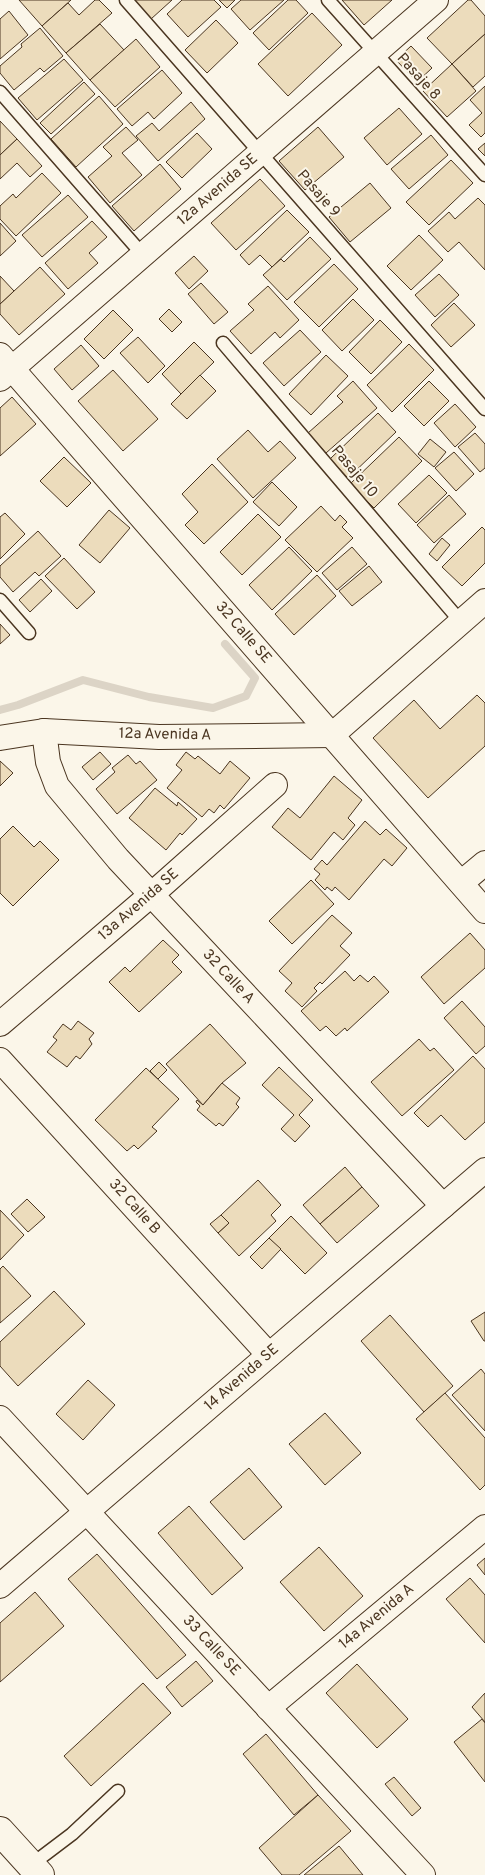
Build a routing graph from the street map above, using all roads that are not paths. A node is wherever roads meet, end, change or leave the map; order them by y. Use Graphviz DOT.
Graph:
graph roads {
  1 [pos="126,0"];
  2 [pos="328,0"];
  3 [pos="436,0"];
  4 [pos="375,53"];
  5 [pos="0,92"];
  6 [pos="260,153"];
  7 [pos="485,175"];
  8 [pos="143,255"];
  9 [pos="223,343"];
  10 [pos="4,368"];
  11 [pos="485,409"];
  12 [pos="0,600"];
  13 [pos="485,601"];
  14 [pos="461,622"];
  15 [pos="29,633"];
  16 [pos="44,731"];
  17 [pos="332,734"];
  18 [pos="0,738"];
  19 [pos="275,785"];
  20 [pos="485,863"];
  21 [pos="461,883"];
  22 [pos="151,895"];
  23 [pos="485,911"];
  24 [pos="0,1024"];
  25 [pos="0,1060"];
  26 [pos="485,1170"];
  27 [pos="442,1206"];
  28 [pos="269,1355"];
  29 [pos="0,1418"];
  30 [pos="86,1511"];
  31 [pos="485,1527"];
  32 [pos="0,1586"];
  33 [pos="268,1708"];
  34 [pos="118,1791"];
  35 [pos="0,1831"];
  36 [pos="36,1870"];
  37 [pos="422,1875"];
  1 -- 6 [label="lane, Pasaje 9"];
  2 -- 4 [label="lane, Pasaje 8"];
  3 -- 4 [label="street, 12a Avenida SE"];
  4 -- 6 [label="street, 12a Avenida SE"];
  4 -- 7 [label="lane, Pasaje 8"];
  5 -- 8 [label="lane"];
  6 -- 8 [label="street, 12a Avenida SE"];
  6 -- 11 [label="lane, Pasaje 9"];
  8 -- 10 [label="street, 12a Avenida SE"];
  9 -- 14 [label="lane, Pasaje 10"];
  10 -- 17 [label="street, 32 Calle SE"];
  12 -- 15 [label="lane"];
  13 -- 14 [label="street"];
  14 -- 17 [label="street"];
  16 -- 17 [label="street, 12a Avenida A"];
  16 -- 18 [label="street, 12a Avenida A"];
  16 -- 22 [label="street, 32 Calle A"];
  17 -- 21 [label="street, 32 Calle SE"];
  19 -- 22 [label="street, 13a Avenida SE"];
  20 -- 21 [label="street"];
  21 -- 23 [label="street, 32 Calle SE"];
  22 -- 24 [label="street, 13a Avenida SE"];
  22 -- 27 [label="street, 32 Calle A"];
  25 -- 28 [label="street, 32 Calle B"];
  26 -- 27 [label="street, 14 Avenida SE"];
  27 -- 28 [label="street, 14 Avenida SE"];
  28 -- 30 [label="street, 14 Avenida SE"];
  29 -- 30 [label="street, 33 Calle SE"];
  30 -- 32 [label="street, 14 Avenida SE"];
  30 -- 33 [label="street, 33 Calle SE"];
  31 -- 33 [label="street, 14a Avenida A"];
  33 -- 37 [label="street, 33 Calle SE"];
  34 -- 36 [label="lane"];
  35 -- 36 [label="main road"];
}
